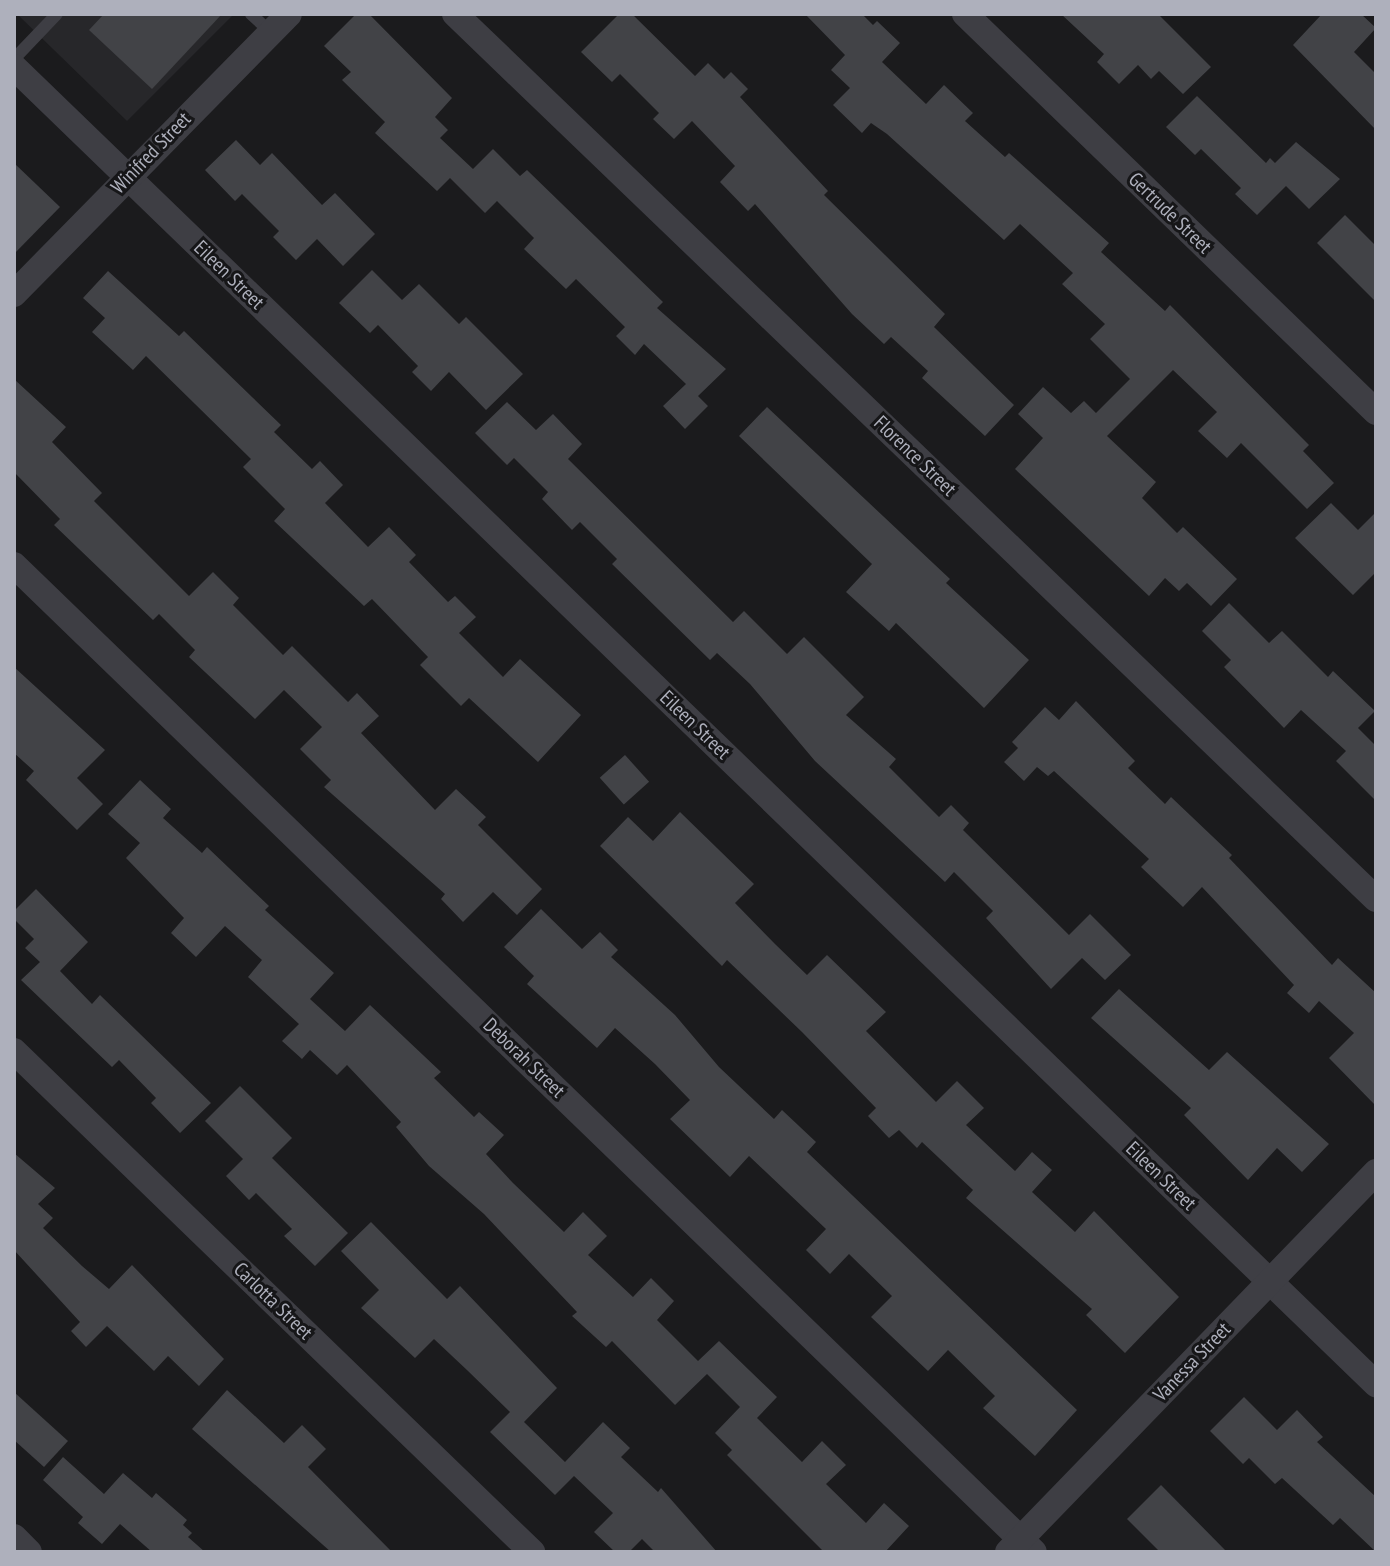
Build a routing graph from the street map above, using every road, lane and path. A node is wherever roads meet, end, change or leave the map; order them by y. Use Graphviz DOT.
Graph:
graph roads {
  1 [pos="57,14"];
  2 [pos="455,14"];
  3 [pos="965,14"];
  4 [pos="270,20"];
  5 [pos="14,59"];
  6 [pos="14,67"];
  7 [pos="128,177"];
  8 [pos="14,294"];
  9 [pos="1376,412"];
  10 [pos="14,565"];
  11 [pos="1376,899"];
  12 [pos="14,1051"];
  13 [pos="1376,1172"];
  14 [pos="1270,1281"];
  15 [pos="1376,1384"];
  16 [pos="14,1537"];
  17 [pos="1021,1548"];
  18 [pos="29,1552"];
  19 [pos="532,1552"];
  1 -- 5 [label="lane"];
  2 -- 11 [label="street, Florence Street"];
  3 -- 9 [label="street, Gertrude Street"];
  4 -- 7 [label="street, Winifred Street"];
  6 -- 7 [label="street, Eileen Street"];
  7 -- 8 [label="street, Winifred Street"];
  7 -- 14 [label="street, Eileen Street"];
  10 -- 17 [label="street, Deborah Street"];
  12 -- 19 [label="street, Carlotta Street"];
  13 -- 14 [label="street, Vanessa Street"];
  14 -- 15 [label="street, Eileen Street"];
  14 -- 17 [label="street, Vanessa Street"];
  16 -- 18 [label="street"];
}
